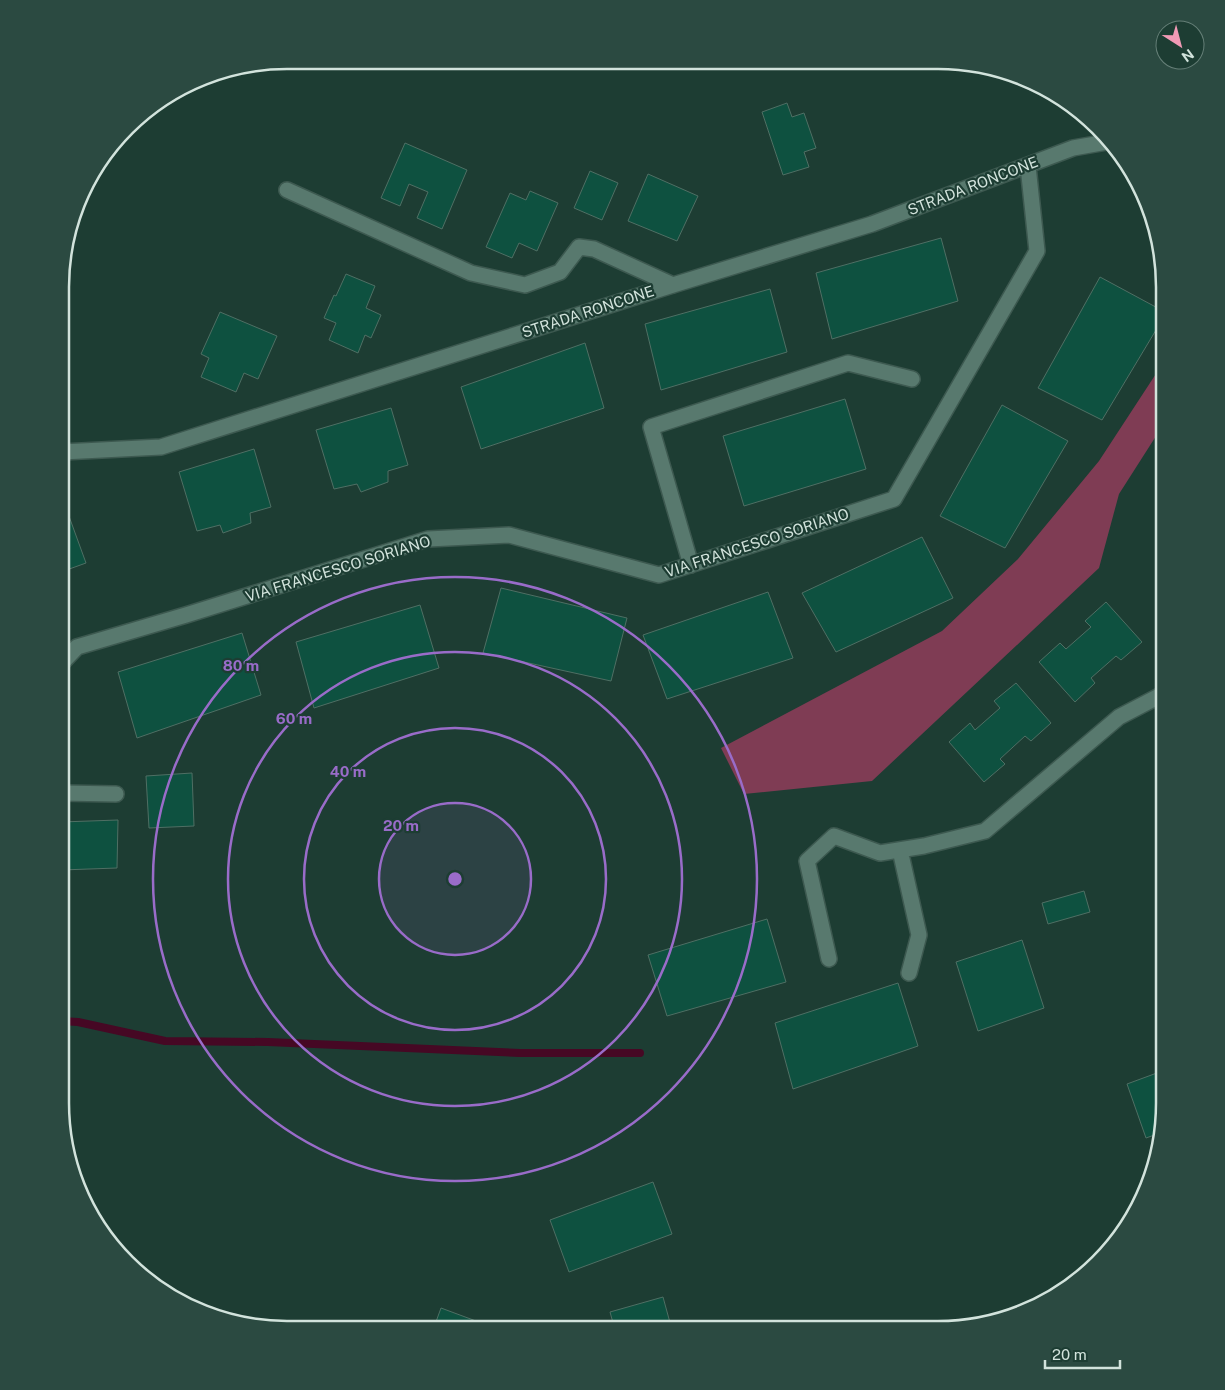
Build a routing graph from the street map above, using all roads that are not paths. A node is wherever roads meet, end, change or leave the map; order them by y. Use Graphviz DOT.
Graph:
graph roads {
  1 [pos="1102,143"];
  2 [pos="1028,166"];
  3 [pos="287,190"];
  4 [pos="673,285"];
  5 [pos="912,379"];
  6 [pos="69,452"];
  7 [pos="691,565"];
  8 [pos="69,656"];
  9 [pos="1156,697"];
  10 [pos="69,792"];
  11 [pos="116,794"];
  12 [pos="900,850"];
  13 [pos="829,960"];
  14 [pos="909,973"];
  1 -- 2 [label="street, STRADA RONCONE"];
  2 -- 4 [label="street, STRADA RONCONE"];
  2 -- 7 [label="street, VIA FRANCESCO SORIANO"];
  3 -- 4 [label="street"];
  4 -- 6 [label="street, STRADA RONCONE"];
  5 -- 7 [label="street"];
  7 -- 8 [label="street, VIA FRANCESCO SORIANO"];
  9 -- 12 [label="street"];
  10 -- 11 [label="street"];
  12 -- 13 [label="street"];
  12 -- 14 [label="street"];
}
